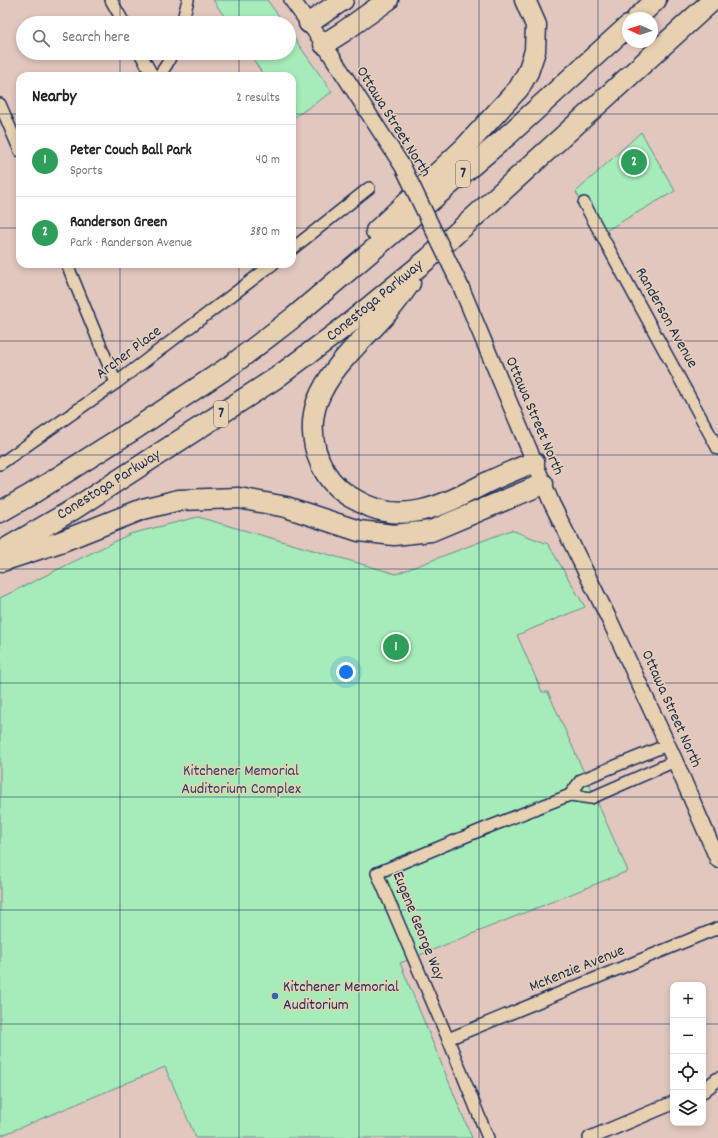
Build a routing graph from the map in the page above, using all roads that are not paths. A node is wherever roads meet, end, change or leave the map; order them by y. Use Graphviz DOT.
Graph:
graph roads {
  1 [pos="111,0"];
  2 [pos="188,0"];
  3 [pos="292,0"];
  4 [pos="343,0"];
  5 [pos="388,0"];
  6 [pos="525,0"];
  7 [pos="656,0"];
  8 [pos="713,0"];
  9 [pos="643,12"];
  10 [pos="120,16"];
  11 [pos="184,16"];
  12 [pos="310,23"];
  13 [pos="622,31"];
  14 [pos="324,44"];
  15 [pos="144,60"];
  16 [pos="169,60"];
  17 [pos="151,72"];
  18 [pos="162,72"];
  19 [pos="0,104"];
  20 [pos="16,142"];
  21 [pos="368,188"];
  22 [pos="584,203"];
  23 [pos="296,246"];
  24 [pos="429,258"];
  25 [pos="69,268"];
  26 [pos="268,268"];
  27 [pos="294,317"];
  28 [pos="116,383"];
  29 [pos="718,449"];
  30 [pos="534,462"];
  31 [pos="0,464"];
  32 [pos="543,484"];
  33 [pos="0,512"];
  34 [pos="0,552"];
  35 [pos="0,562"];
  36 [pos="668,745"];
  37 [pos="675,761"];
  38 [pos="570,795"];
  39 [pos="718,860"];
  40 [pos="718,928"];
  41 [pos="448,1039"];
  42 [pos="718,1079"];
  43 [pos="706,1088"];
  44 [pos="706,1090"];
  45 [pos="718,1092"];
  46 [pos="670,1104"];
  47 [pos="488,1138"];
  48 [pos="590,1138"];
  1 -- 10 [label="street"];
  2 -- 11 [label="street"];
  3 -- 12 [label="main road, Ottawa Street North"];
  4 -- 12 [label="highway"];
  5 -- 14 [label="highway"];
  6 -- 27 [label="highway"];
  7 -- 9 [label="highway"];
  8 -- 24 [label="highway, Conestoga Parkway / 7"];
  12 -- 14 [label="main road, Ottawa Street North"];
  13 -- 27 [label="highway, Conestoga Parkway / 7"];
  14 -- 30 [label="main road, Ottawa Street North, bridge"];
  15 -- 17 [label="street"];
  16 -- 18 [label="street"];
  19 -- 20 [label="street"];
  21 -- 23 [label="street"];
  22 -- 29 [label="street, Randerson Avenue"];
  24 -- 30 [label="highway"];
  24 -- 34 [label="highway, Conestoga Parkway / 7"];
  25 -- 28 [label="street"];
  26 -- 28 [label="street, Archer Place"];
  27 -- 33 [label="highway, Conestoga Parkway / 7"];
  28 -- 31 [label="street, Archer Place"];
  30 -- 32 [label="main road, Ottawa Street North"];
  32 -- 35 [label="highway"];
  32 -- 36 [label="main road, Ottawa Street North"];
  36 -- 37 [label="main road, Ottawa Street North"];
  36 -- 38 [label="street"];
  37 -- 38 [label="street, Eugene George Way"];
  37 -- 39 [label="main road, Ottawa Street North"];
  38 -- 41 [label="street, Eugene George Way"];
  40 -- 41 [label="street, McKenzie Avenue"];
  41 -- 47 [label="street, Eugene George Way"];
  42 -- 43 [label="street"];
  44 -- 45 [label="street"];
  46 -- 48 [label="street"];
}
